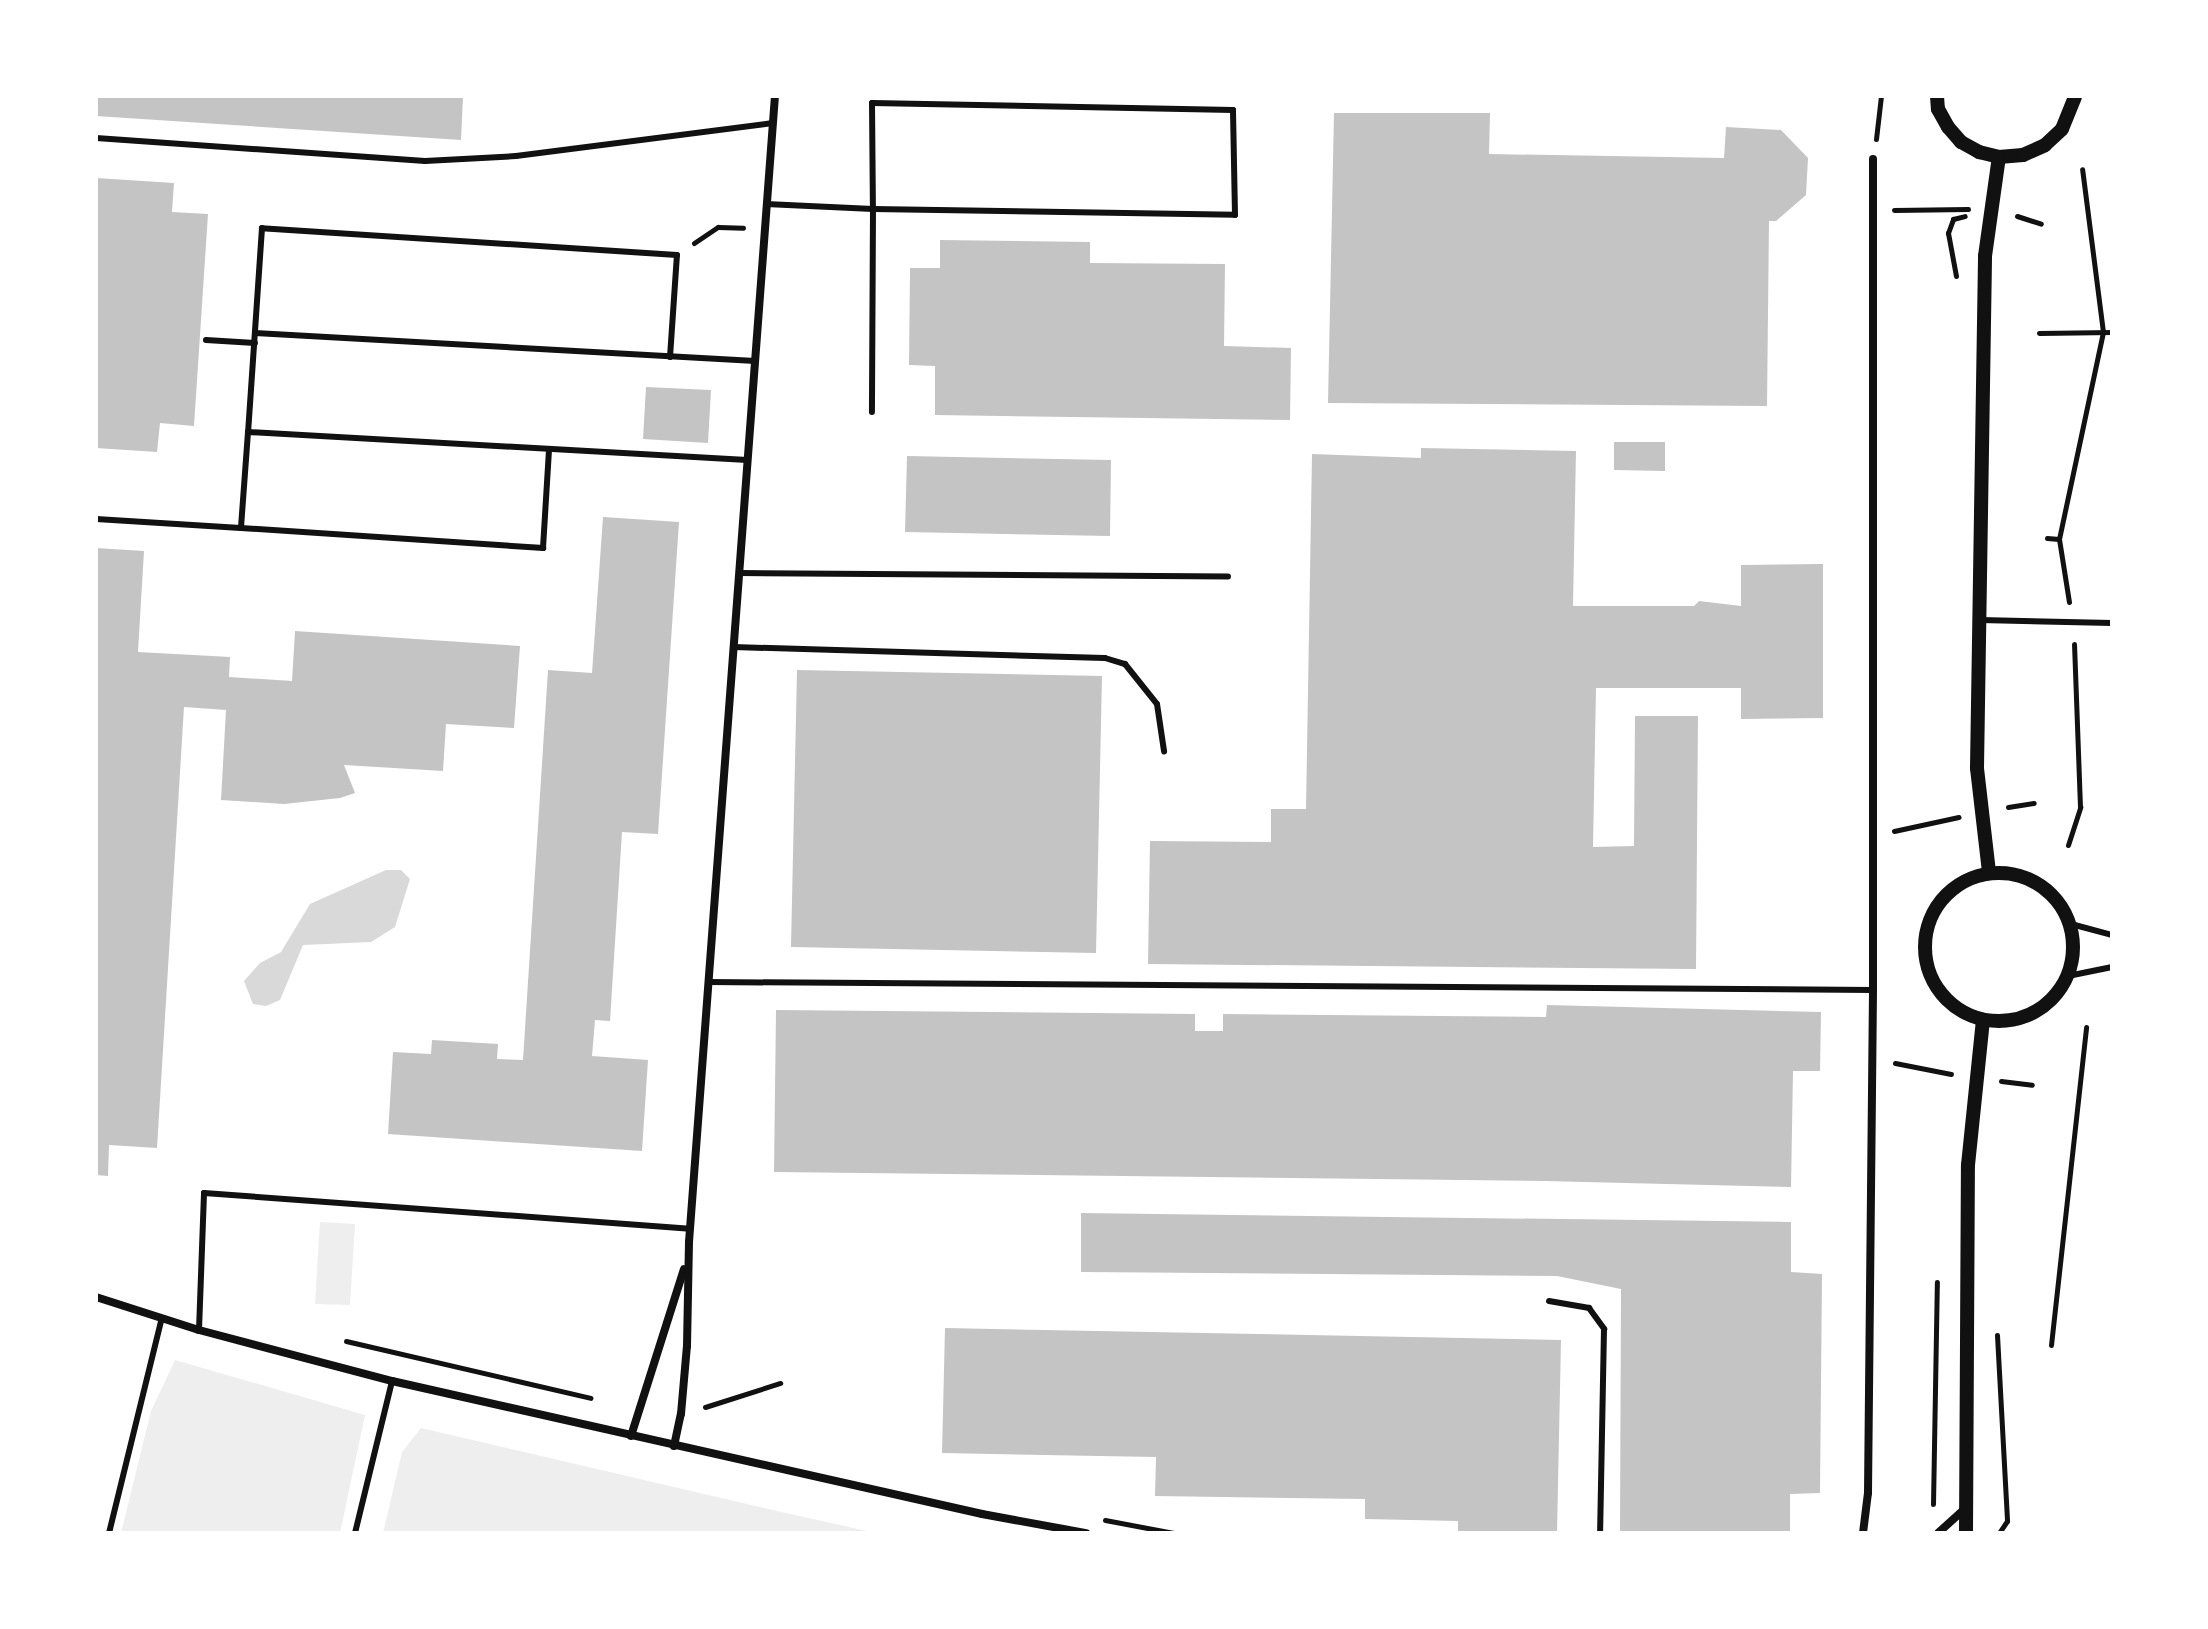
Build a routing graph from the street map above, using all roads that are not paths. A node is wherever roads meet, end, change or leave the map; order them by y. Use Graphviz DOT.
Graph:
graph roads {
  1 [pos="775,96"];
  2 [pos="1937,96"];
  3 [pos="2075,96"];
  4 [pos="773,123"];
  5 [pos="96,138"];
  6 [pos="1999,157"];
  7 [pos="1873,159"];
  8 [pos="766,204"];
  9 [pos="873,209"];
  10 [pos="255,333"];
  11 [pos="206,340"];
  12 [pos="255,343"];
  13 [pos="670,357"];
  14 [pos="755,361"];
  15 [pos="872,412"];
  16 [pos="248,432"];
  17 [pos="549,451"];
  18 [pos="747,460"];
  19 [pos="96,519"];
  20 [pos="241,528"];
  21 [pos="739,573"];
  22 [pos="1228,576"];
  23 [pos="1980,620"];
  24 [pos="2112,623"];
  25 [pos="733,647"];
  26 [pos="1164,751"];
  27 [pos="1989,872"];
  28 [pos="2071,924"];
  29 [pos="2112,935"];
  30 [pos="2112,967"];
  31 [pos="2068,976"];
  32 [pos="708,982"];
  33 [pos="1873,990"];
  34 [pos="1983,1020"];
  35 [pos="690,1229"];
  36 [pos="687,1260"];
  37 [pos="96,1297"];
  38 [pos="1549,1301"];
  39 [pos="162,1318"];
  40 [pos="199,1330"];
  41 [pos="392,1381"];
  42 [pos="631,1436"];
  43 [pos="674,1446"];
  44 [pos="1966,1508"];
  45 [pos="109,1533"];
  46 [pos="355,1533"];
  47 [pos="1086,1533"];
  48 [pos="1600,1533"];
  49 [pos="1863,1533"];
  50 [pos="1938,1533"];
  51 [pos="1966,1533"];
  1 -- 4 [label="street"];
  2 -- 6 [label="street"];
  3 -- 6 [label="street"];
  4 -- 5 [label="lane"];
  4 -- 8 [label="street"];
  6 -- 23 [label="street"];
  7 -- 33 [label="street"];
  8 -- 9 [label="lane"];
  8 -- 14 [label="street"];
  9 -- 9 [label="lane"];
  9 -- 15 [label="lane"];
  10 -- 12 [label="lane"];
  10 -- 13 [label="lane"];
  10 -- 13 [label="lane"];
  11 -- 12 [label="lane"];
  12 -- 16 [label="lane"];
  13 -- 14 [label="lane"];
  14 -- 18 [label="street"];
  16 -- 17 [label="lane"];
  16 -- 20 [label="lane"];
  17 -- 18 [label="lane"];
  17 -- 20 [label="lane"];
  18 -- 21 [label="street"];
  19 -- 20 [label="lane"];
  21 -- 22 [label="lane"];
  21 -- 25 [label="street"];
  23 -- 24 [label="lane"];
  23 -- 27 [label="street"];
  25 -- 26 [label="lane"];
  25 -- 32 [label="street"];
  27 -- 28 [label="street"];
  27 -- 34 [label="street"];
  28 -- 29 [label="lane"];
  28 -- 31 [label="street"];
  30 -- 31 [label="lane"];
  31 -- 34 [label="street"];
  32 -- 33 [label="lane"];
  32 -- 35 [label="street"];
  33 -- 49 [label="street"];
  34 -- 44 [label="street"];
  35 -- 36 [label="street"];
  35 -- 40 [label="lane"];
  36 -- 42 [label="street"];
  36 -- 43 [label="street"];
  37 -- 39 [label="street"];
  38 -- 48 [label="lane"];
  39 -- 40 [label="street"];
  39 -- 45 [label="lane"];
  40 -- 41 [label="street"];
  41 -- 42 [label="street"];
  41 -- 46 [label="lane"];
  42 -- 43 [label="street"];
  43 -- 47 [label="street"];
  44 -- 50 [label="street"];
  44 -- 51 [label="street"];
}
